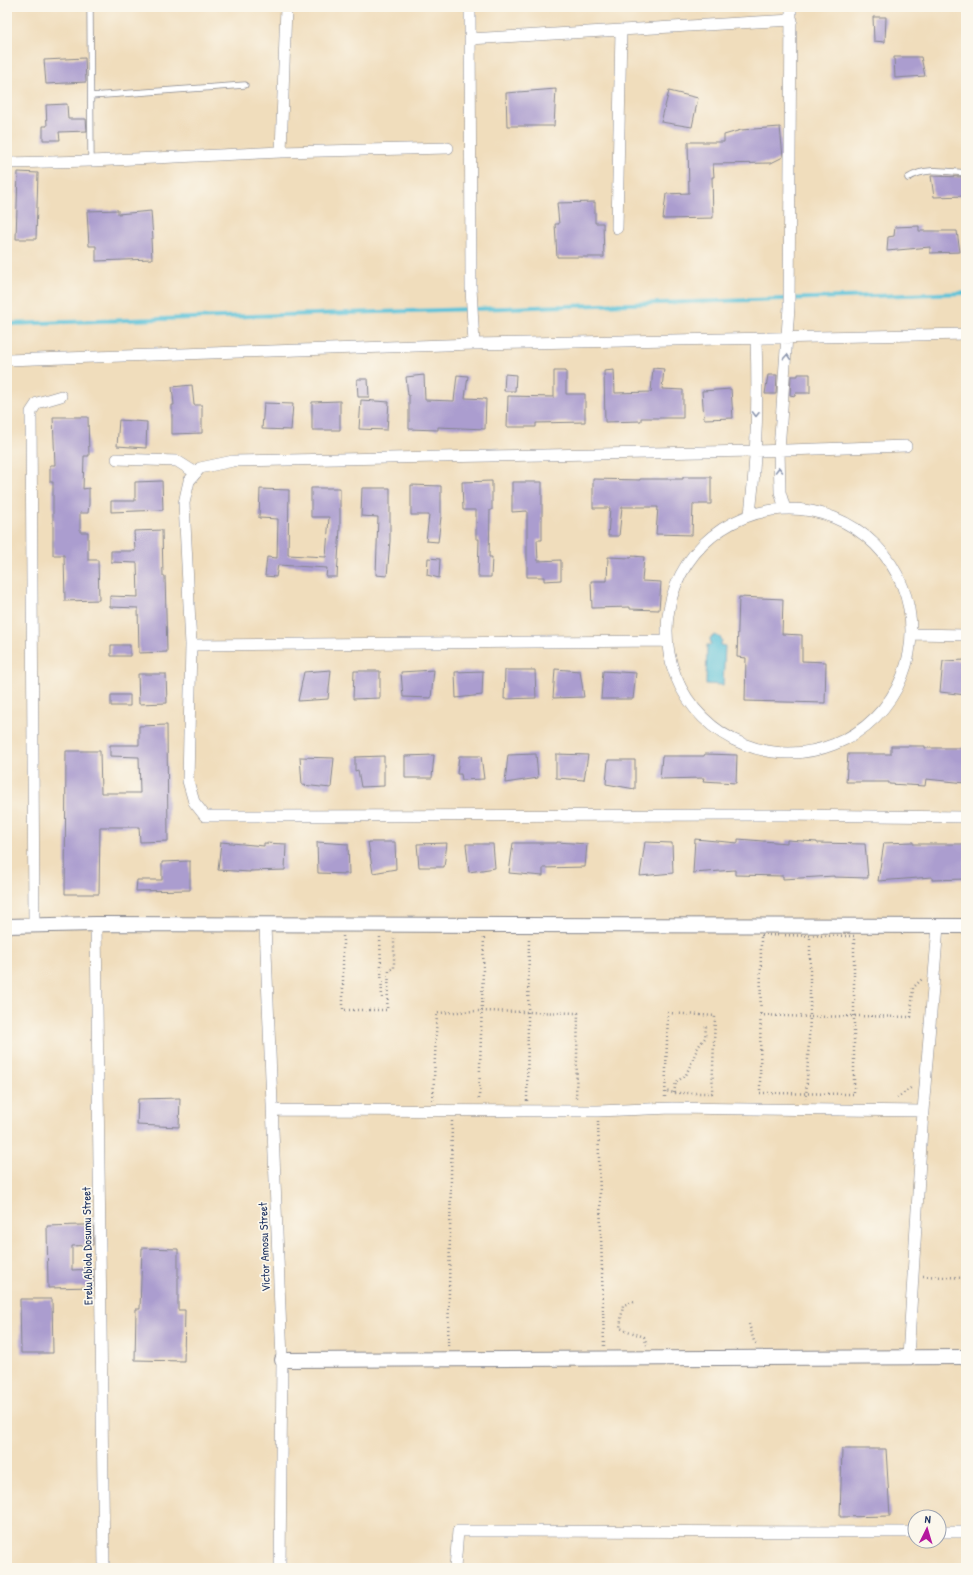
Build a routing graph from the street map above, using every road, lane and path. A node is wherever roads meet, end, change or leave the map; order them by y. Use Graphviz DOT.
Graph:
graph roads {
  1 [pos="90,7"];
  2 [pos="286,7"];
  3 [pos="470,7"];
  4 [pos="791,7"];
  5 [pos="792,20"];
  6 [pos="621,30"];
  7 [pos="470,39"];
  8 [pos="245,85"];
  9 [pos="91,96"];
  10 [pos="448,148"];
  11 [pos="281,152"];
  12 [pos="91,161"];
  13 [pos="7,163"];
  14 [pos="966,173"];
  15 [pos="908,178"];
  16 [pos="617,228"];
  17 [pos="966,334"];
  18 [pos="756,338"];
  19 [pos="788,338"];
  20 [pos="474,344"];
  21 [pos="7,360"];
  22 [pos="61,396"];
  23 [pos="906,446"];
  24 [pos="779,450"];
  25 [pos="756,451"];
  26 [pos="117,459"];
  27 [pos="196,473"];
  28 [pos="785,509"];
  29 [pos="750,514"];
  30 [pos="912,634"];
  31 [pos="966,634"];
  32 [pos="666,641"];
  33 [pos="191,645"];
  34 [pos="966,817"];
  35 [pos="96,924"];
  36 [pos="34,925"];
  37 [pos="265,925"];
  38 [pos="7,926"];
  39 [pos="938,926"];
  40 [pos="966,926"];
  41 [pos="384,930"];
  42 [pos="484,933"];
  43 [pos="343,935"];
  44 [pos="810,935"];
  45 [pos="528,936"];
  46 [pos="921,986"];
  47 [pos="382,998"];
  48 [pos="482,1011"];
  49 [pos="528,1013"];
  50 [pos="760,1015"];
  51 [pos="854,1016"];
  52 [pos="810,1017"];
  53 [pos="706,1026"];
  54 [pos="913,1080"];
  55 [pos="666,1091"];
  56 [pos="674,1093"];
  57 [pos="806,1094"];
  58 [pos="658,1097"];
  59 [pos="666,1097"];
  60 [pos="569,1099"];
  61 [pos="890,1099"];
  62 [pos="426,1100"];
  63 [pos="433,1100"];
  64 [pos="441,1100"];
  65 [pos="472,1100"];
  66 [pos="806,1100"];
  67 [pos="813,1100"];
  68 [pos="534,1101"];
  69 [pos="802,1101"];
  70 [pos="673,1102"];
  71 [pos="272,1110"];
  72 [pos="453,1110"];
  73 [pos="598,1111"];
  74 [pos="923,1111"];
  75 [pos="913,1276"];
  76 [pos="966,1278"];
  77 [pos="634,1302"];
  78 [pos="749,1324"];
  79 [pos="966,1357"];
  80 [pos="605,1358"];
  81 [pos="657,1358"];
  82 [pos="770,1358"];
  83 [pos="908,1358"];
  84 [pos="448,1359"];
  85 [pos="282,1360"];
  86 [pos="907,1532"];
  87 [pos="947,1532"];
  88 [pos="966,1532"];
  89 [pos="104,1568"];
  90 [pos="280,1568"];
  91 [pos="455,1568"];
  1 -- 9 [label="lane"];
  2 -- 11 [label="street"];
  3 -- 7 [label="street"];
  4 -- 5 [label="street"];
  5 -- 6 [label="street"];
  5 -- 19 [label="street"];
  6 -- 7 [label="street"];
  6 -- 16 [label="street"];
  7 -- 20 [label="street"];
  8 -- 9 [label="lane"];
  9 -- 12 [label="lane"];
  10 -- 11 [label="street"];
  11 -- 12 [label="street"];
  12 -- 13 [label="street"];
  14 -- 15 [label="lane"];
  17 -- 19 [label="street"];
  18 -- 19 [label="street"];
  18 -- 20 [label="street"];
  18 -- 25 [label="street, one-way"];
  24 -- 19 [label="street, one-way"];
  20 -- 21 [label="street"];
  22 -- 36 [label="street"];
  23 -- 24 [label="street"];
  24 -- 25 [label="street"];
  28 -- 24 [label="street, one-way"];
  25 -- 27 [label="street"];
  25 -- 29 [label="street"];
  26 -- 27 [label="street"];
  27 -- 33 [label="street"];
  28 -- 29 [label="street"];
  28 -- 30 [label="street"];
  29 -- 32 [label="street"];
  30 -- 31 [label="street"];
  30 -- 32 [label="street"];
  32 -- 33 [label="street"];
  33 -- 34 [label="street"];
  35 -- 36 [label="street"];
  35 -- 37 [label="street"];
  35 -- 89 [label="street, Erelu Abiola Dosumu Street"];
  36 -- 38 [label="street"];
  37 -- 41 [label="street"];
  37 -- 71 [label="street, Victor Amosu Street"];
  39 -- 40 [label="street"];
  39 -- 41 [label="street"];
  39 -- 74 [label="street"];
  41 -- 43 [label="path"];
  41 -- 47 [label="path"];
  42 -- 48 [label="path"];
  44 -- 50 [label="path"];
  44 -- 51 [label="path"];
  44 -- 52 [label="path"];
  45 -- 49 [label="path"];
  46 -- 51 [label="path"];
  48 -- 49 [label="path"];
  48 -- 63 [label="path"];
  48 -- 65 [label="path"];
  49 -- 60 [label="path"];
  49 -- 68 [label="path"];
  50 -- 52 [label="path"];
  50 -- 57 [label="path"];
  51 -- 52 [label="path"];
  51 -- 57 [label="path"];
  52 -- 57 [label="path"];
  53 -- 56 [label="path"];
  54 -- 61 [label="path"];
  55 -- 56 [label="path"];
  55 -- 56 [label="path"];
  55 -- 59 [label="path"];
  56 -- 70 [label="path"];
  57 -- 66 [label="path"];
  58 -- 59 [label="path"];
  59 -- 70 [label="path"];
  62 -- 63 [label="path"];
  63 -- 64 [label="path"];
  66 -- 67 [label="path"];
  66 -- 69 [label="path"];
  70 -- 73 [label="street"];
  70 -- 74 [label="street"];
  71 -- 72 [label="street"];
  71 -- 85 [label="street, Victor Amosu Street"];
  72 -- 73 [label="street"];
  72 -- 84 [label="path"];
  73 -- 80 [label="path"];
  74 -- 75 [label="street"];
  75 -- 76 [label="path"];
  75 -- 83 [label="street"];
  77 -- 81 [label="path"];
  78 -- 82 [label="path"];
  79 -- 83 [label="street"];
  80 -- 81 [label="street"];
  80 -- 84 [label="street"];
  81 -- 82 [label="street"];
  82 -- 83 [label="street"];
  84 -- 85 [label="street"];
  85 -- 90 [label="street, Victor Amosu Street"];
  86 -- 91 [label="street"];
  87 -- 88 [label="street"];
}
